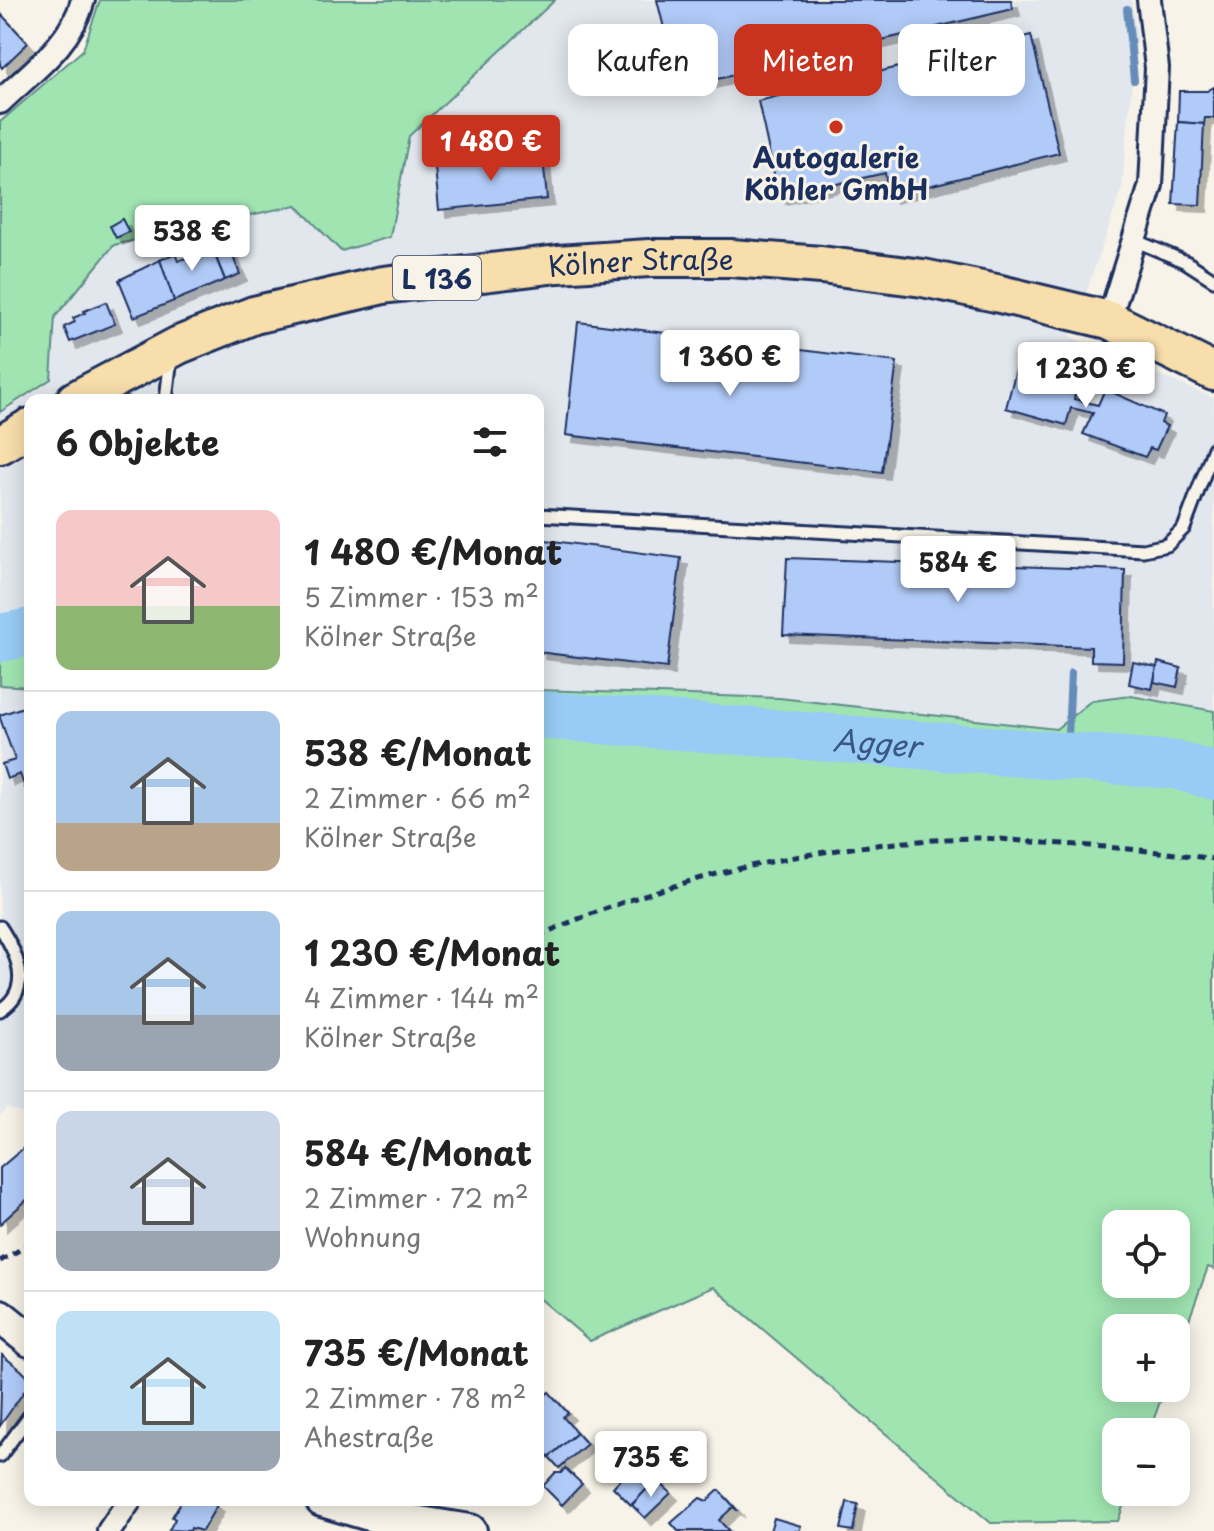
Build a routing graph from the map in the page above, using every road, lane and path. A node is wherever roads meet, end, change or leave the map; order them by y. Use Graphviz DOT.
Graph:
graph roads {
  1 [pos="83,0"];
  2 [pos="1150,0"];
  3 [pos="0,102"];
  4 [pos="1134,240"];
  5 [pos="1214,280"];
  6 [pos="1109,320"];
  7 [pos="173,348"];
  8 [pos="1214,372"];
  9 [pos="86,394"];
  10 [pos="167,394"];
  11 [pos="24,431"];
  12 [pos="0,445"];
  13 [pos="1214,448"];
  14 [pos="544,515"];
  15 [pos="1214,859"];
  16 [pos="0,927"];
  17 [pos="544,934"];
  18 [pos="0,1010"];
  19 [pos="24,1247"];
  20 [pos="0,1261"];
  21 [pos="0,1316"];
  22 [pos="24,1335"];
  23 [pos="24,1423"];
  24 [pos="0,1456"];
  25 [pos="126,1506"];
  26 [pos="342,1506"];
  27 [pos="109,1531"];
  28 [pos="470,1531"];
  1 -- 3 [label="street"];
  2 -- 4 [label="street"];
  4 -- 5 [label="lane"];
  4 -- 6 [label="street"];
  6 -- 7 [label="main road, Kölner Straße / L 136"];
  6 -- 8 [label="main road, Kölner Straße / L 136"];
  7 -- 9 [label="main road, Kölner Straße / L 136"];
  7 -- 10 [label="lane"];
  11 -- 12 [label="main road"];
  13 -- 14 [label="lane"];
  15 -- 17 [label="path"];
  16 -- 18 [label="lane"];
  19 -- 20 [label="path"];
  21 -- 22 [label="main road"];
  23 -- 24 [label="lane"];
  25 -- 27 [label="street"];
  26 -- 28 [label="main road"];
}
